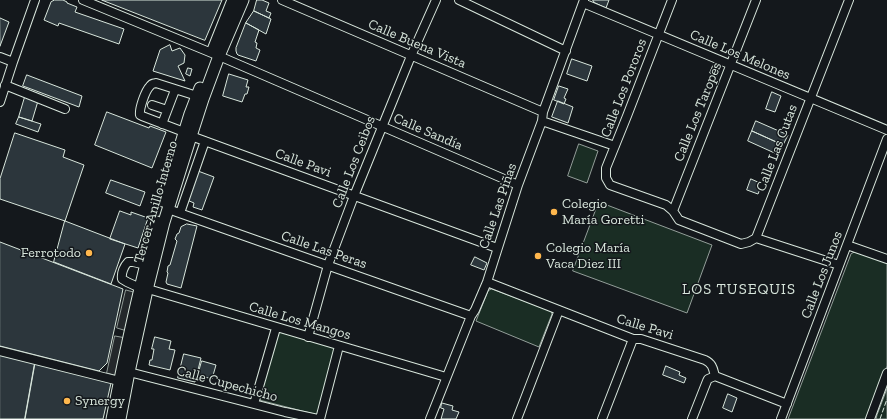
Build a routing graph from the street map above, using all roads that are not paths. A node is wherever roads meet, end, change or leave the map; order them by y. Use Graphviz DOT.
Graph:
graph roads {
  1 [pos="35,0"];
  2 [pos="83,0"];
  3 [pos="233,0"];
  4 [pos="242,0"];
  5 [pos="282,0"];
  6 [pos="436,0"];
  7 [pos="459,0"];
  8 [pos="672,0"];
  9 [pos="756,0"];
  10 [pos="849,0"];
  11 [pos="583,2"];
  12 [pos="658,35"];
  13 [pos="566,51"];
  14 [pos="216,54"];
  15 [pos="411,56"];
  16 [pos="0,57"];
  17 [pos="13,62"];
  18 [pos="731,65"];
  19 [pos="5,85"];
  20 [pos="175,90"];
  21 [pos="196,96"];
  22 [pos="810,98"];
  23 [pos="0,102"];
  24 [pos="152,105"];
  25 [pos="65,109"];
  26 [pos="167,110"];
  27 [pos="543,112"];
  28 [pos="542,121"];
  29 [pos="162,124"];
  30 [pos="382,126"];
  31 [pos="887,130"];
  32 [pos="188,134"];
  33 [pos="887,139"];
  34 [pos="205,141"];
  35 [pos="615,146"];
  36 [pos="518,185"];
  37 [pos="354,196"];
  38 [pos="168,209"];
  39 [pos="673,211"];
  40 [pos="180,213"];
  41 [pos="756,238"];
  42 [pos="847,245"];
  43 [pos="497,248"];
  44 [pos="887,258"];
  45 [pos="328,265"];
  46 [pos="146,266"];
  47 [pos="839,266"];
  48 [pos="486,282"];
  49 [pos="144,288"];
  50 [pos="559,310"];
  51 [pos="471,316"];
  52 [pos="276,328"];
  53 [pos="308,337"];
  54 [pos="633,339"];
  55 [pos="339,346"];
  56 [pos="0,351"];
  57 [pos="129,372"];
  58 [pos="887,373"];
  59 [pos="715,376"];
  60 [pos="446,377"];
  61 [pos="119,381"];
  62 [pos="254,404"];
  63 [pos="787,404"];
  64 [pos="284,416"];
  65 [pos="112,419"];
  66 [pos="120,419"];
  67 [pos="319,419"];
  68 [pos="430,419"];
  69 [pos="517,419"];
  70 [pos="602,419"];
  71 [pos="692,419"];
  72 [pos="781,419"];
  73 [pos="870,419"];
  1 -- 17 [label="street"];
  2 -- 14 [label="street, Calle Sandía"];
  3 -- 14 [label="main road, Tercer Anillo Interno"];
  4 -- 14 [label="main road, Tercer Anillo Interno"];
  5 -- 15 [label="street, Calle Buena Vista"];
  6 -- 15 [label="street, Calle Los Ceibos"];
  7 -- 13 [label="street"];
  8 -- 12 [label="street, Calle Los Pororos"];
  9 -- 18 [label="street, Calle Los Taropes"];
  10 -- 22 [label="street, Calle Las Cutas"];
  11 -- 12 [label="street, Calle Los Melones"];
  11 -- 13 [label="street, Calle Las Piñas"];
  12 -- 18 [label="street, Calle Los Melones"];
  12 -- 35 [label="street, Calle Los Pororos"];
  13 -- 27 [label="street, Calle Las Piñas"];
  14 -- 21 [label="main road, Tercer Anillo Interno"];
  14 -- 30 [label="street, Calle Sandía"];
  14 -- 32 [label="main road, Tercer Anillo Interno"];
  15 -- 27 [label="street, Calle Buena Vista"];
  15 -- 30 [label="street, Calle Los Ceibos"];
  16 -- 17 [label="street"];
  17 -- 19 [label="street"];
  18 -- 22 [label="street, Calle Los Melones"];
  18 -- 39 [label="street, Calle Los Taropes"];
  19 -- 23 [label="street"];
  19 -- 25 [label="street"];
  20 -- 21 [label="street"];
  20 -- 26 [label="street"];
  20 -- 29 [label="street, Calle Pavi"];
  21 -- 32 [label="main road, Tercer Anillo Interno"];
  22 -- 31 [label="street, Calle Los Melones"];
  22 -- 41 [label="street, Calle Las Cutas"];
  24 -- 26 [label="street"];
  26 -- 29 [label="street"];
  27 -- 28 [label="street, Calle Las Piñas"];
  28 -- 35 [label="street"];
  28 -- 36 [label="street, Calle Las Piñas"];
  29 -- 32 [label="street, Calle Pavi"];
  30 -- 36 [label="street, Calle Sandía"];
  30 -- 37 [label="street, Calle Los Ceibos"];
  32 -- 34 [label="street, Calle Pavi"];
  32 -- 38 [label="main road, Tercer Anillo Interno"];
  32 -- 46 [label="main road, Tercer Anillo Interno"];
  33 -- 42 [label="street, Calle Los Junos"];
  34 -- 37 [label="street, Calle Pavi"];
  34 -- 40 [label="street"];
  35 -- 39 [label="street, Calle Los Pororos"];
  36 -- 43 [label="street, Calle Las Piñas"];
  37 -- 43 [label="street, Calle Pavi"];
  37 -- 45 [label="street, Calle Los Ceibos"];
  38 -- 40 [label="street, Calle Las Peras"];
  38 -- 49 [label="main road, Tercer Anillo Interno"];
  39 -- 41 [label="street"];
  40 -- 45 [label="street, Calle Las Peras"];
  41 -- 47 [label="street"];
  42 -- 44 [label="street"];
  42 -- 47 [label="street, Calle Los Junos"];
  43 -- 48 [label="street, Calle Las Piñas"];
  45 -- 51 [label="street, Calle Las Peras"];
  45 -- 53 [label="street, Calle Los Ceibos"];
  46 -- 49 [label="main road, Tercer Anillo Interno"];
  46 -- 49 [label="street, Calle Los Mangos"];
  47 -- 63 [label="street, Calle Los Junos"];
  48 -- 50 [label="street, Calle Pavi"];
  48 -- 51 [label="street, Calle Las Piñas"];
  49 -- 52 [label="street, Calle Los Mangos"];
  49 -- 57 [label="main road, Tercer Anillo Interno"];
  49 -- 61 [label="main road, Tercer Anillo Interno"];
  50 -- 54 [label="street, Calle Pavi"];
  50 -- 69 [label="street"];
  51 -- 60 [label="street, Calle Las Piñas"];
  52 -- 53 [label="street, Calle Los Mangos"];
  52 -- 62 [label="street"];
  53 -- 55 [label="street, Calle Los Mangos"];
  54 -- 59 [label="street, Calle Pavi"];
  54 -- 70 [label="street"];
  55 -- 60 [label="street, Calle Los Mangos"];
  55 -- 67 [label="street"];
  56 -- 61 [label="street"];
  57 -- 62 [label="street, Calle Cupechicho"];
  57 -- 66 [label="main road, Tercer Anillo Interno"];
  58 -- 73 [label="street"];
  59 -- 63 [label="street"];
  59 -- 71 [label="street"];
  60 -- 68 [label="street, Calle Las Piñas"];
  61 -- 65 [label="main road, Tercer Anillo Interno"];
  62 -- 64 [label="street, Calle Cupechicho"];
  63 -- 72 [label="street, Calle Los Junos"];
  64 -- 67 [label="street, Calle Cupechicho"];
}
